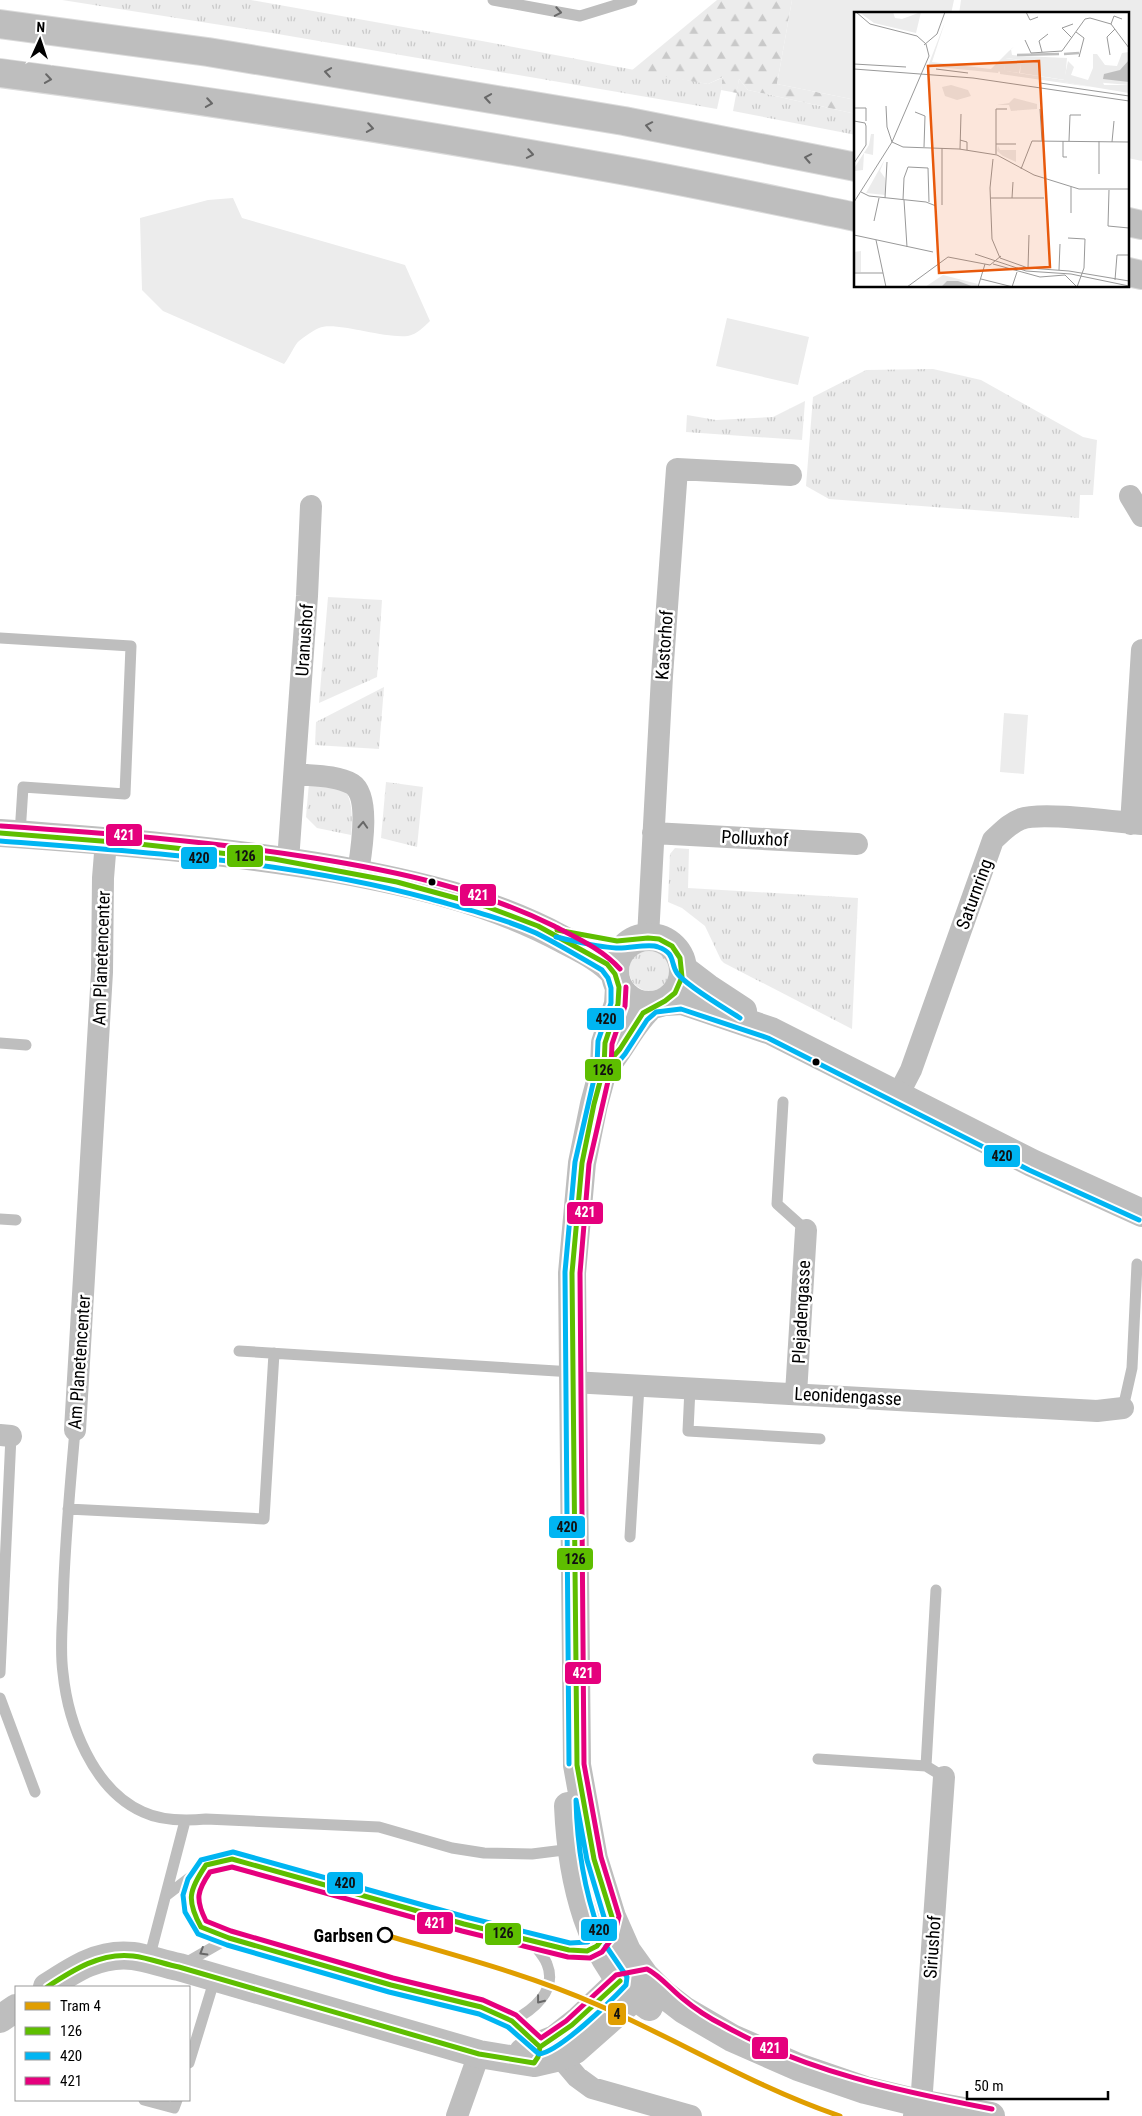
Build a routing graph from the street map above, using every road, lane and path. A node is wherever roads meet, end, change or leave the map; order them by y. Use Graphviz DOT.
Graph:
graph roads {
  1 [pos="493,0"];
  2 [pos="632,0"];
  3 [pos="0,24"];
  4 [pos="0,73"];
  5 [pos="854,167"];
  6 [pos="854,217"];
  7 [pos="792,475"];
  8 [pos="1130,496"];
  9 [pos="311,506"];
  10 [pos="1142,516"];
  11 [pos="0,638"];
  12 [pos="1142,650"];
  13 [pos="295,774"];
  14 [pos="1137,824"];
  15 [pos="653,833"];
  16 [pos="10,834"];
  17 [pos="106,841"];
  18 [pos="857,844"];
  19 [pos="288,861"];
  20 [pos="358,873"];
  21 [pos="538,926"];
  22 [pos="641,939"];
  23 [pos="683,969"];
  24 [pos="617,980"];
  25 [pos="658,1003"];
  26 [pos="771,1031"];
  27 [pos="0,1043"];
  28 [pos="26,1045"];
  29 [pos="604,1067"];
  30 [pos="898,1095"];
  31 [pos="783,1102"];
  32 [pos="1142,1213"];
  33 [pos="0,1219"];
  34 [pos="16,1220"];
  35 [pos="806,1230"];
  36 [pos="1137,1264"];
  37 [pos="239,1351"];
  38 [pos="274,1353"];
  39 [pos="572,1377"];
  40 [pos="639,1386"];
  41 [pos="690,1388"];
  42 [pos="796,1394"];
  43 [pos="1124,1408"];
  44 [pos="75,1430"];
  45 [pos="6,1435"];
  46 [pos="820,1439"];
  47 [pos="68,1509"];
  48 [pos="630,1537"];
  49 [pos="936,1590"];
  50 [pos="0,1673"];
  51 [pos="0,1698"];
  52 [pos="818,1759"];
  53 [pos="577,1766"];
  54 [pos="935,1771"];
  55 [pos="35,1792"];
  56 [pos="185,1821"];
  57 [pos="572,1849"];
  58 [pos="206,1865"];
  59 [pos="167,1895"];
  60 [pos="612,1917"];
  61 [pos="229,1938"];
  62 [pos="531,1941"];
  63 [pos="597,1946"];
  64 [pos="148,1960"];
  65 [pos="178,1968"];
  66 [pos="215,1978"];
  67 [pos="633,1985"];
  68 [pos="49,1986"];
  69 [pos="15,2009"];
  70 [pos="0,2019"];
  71 [pos="512,2021"];
  72 [pos="490,2056"];
  73 [pos="545,2056"];
  74 [pos="190,2060"];
  75 [pos="148,2101"];
  76 [pos="177,2101"];
  77 [pos="911,2112"];
  78 [pos="457,2116"];
  79 [pos="691,2116"];
  80 [pos="991,2116"];
  1 -- 2 [label="lane, one-way"];
  5 -- 3 [label="main road, one-way"];
  4 -- 6 [label="main road, one-way"];
  7 -- 15 [label="street, Kastorhof"];
  8 -- 10 [label="street"];
  9 -- 13 [label="street, Uranushof"];
  11 -- 16 [label="lane"];
  12 -- 14 [label="street"];
  13 -- 19 [label="street, Uranushof"];
  20 -- 13 [label="street, one-way"];
  14 -- 30 [label="street, Saturnring"];
  15 -- 18 [label="street, Polluxhof"];
  15 -- 22 [label="street, Kastorhof"];
  16 -- 17 [label="main road"];
  17 -- 19 [label="main road"];
  17 -- 44 [label="street, Am Planetencenter"];
  19 -- 20 [label="main road"];
  20 -- 21 [label="main road"];
  21 -- 22 [label="main road"];
  21 -- 24 [label="main road"];
  22 -- 23 [label="main road"];
  22 -- 24 [label="main road"];
  23 -- 25 [label="main road"];
  23 -- 26 [label="main road"];
  24 -- 25 [label="main road"];
  24 -- 29 [label="main road"];
  25 -- 26 [label="main road"];
  25 -- 29 [label="main road"];
  26 -- 30 [label="main road"];
  27 -- 28 [label="lane"];
  29 -- 39 [label="main road"];
  30 -- 32 [label="main road"];
  31 -- 35 [label="lane"];
  33 -- 34 [label="lane"];
  35 -- 42 [label="street, Plejadengasse"];
  36 -- 43 [label="lane"];
  37 -- 38 [label="lane"];
  38 -- 39 [label="lane"];
  38 -- 47 [label="lane"];
  39 -- 40 [label="street, Leonidengasse"];
  39 -- 53 [label="main road"];
  40 -- 41 [label="street, Leonidengasse"];
  40 -- 48 [label="lane"];
  41 -- 42 [label="street, Leonidengasse"];
  41 -- 46 [label="lane"];
  42 -- 43 [label="street, Leonidengasse"];
  44 -- 47 [label="lane, Am Planetencenter"];
  45 -- 50 [label="lane"];
  47 -- 56 [label="lane, Am Planetencenter"];
  49 -- 54 [label="lane"];
  51 -- 55 [label="lane"];
  52 -- 54 [label="lane"];
  53 -- 57 [label="main road"];
  53 -- 60 [label="main road"];
  54 -- 77 [label="street, Siriushof"];
  56 -- 57 [label="lane, Am Planetencenter"];
  56 -- 59 [label="lane"];
  57 -- 63 [label="main road"];
  58 -- 59 [label="lane"];
  58 -- 61 [label="lane"];
  58 -- 62 [label="lane"];
  59 -- 64 [label="lane"];
  60 -- 63 [label="lane"];
  60 -- 67 [label="main road"];
  61 -- 65 [label="lane, one-way"];
  61 -- 71 [label="lane"];
  62 -- 63 [label="lane"];
  62 -- 71 [label="lane, one-way"];
  63 -- 67 [label="main road"];
  64 -- 65 [label="main road"];
  64 -- 68 [label="main road"];
  65 -- 66 [label="main road"];
  66 -- 72 [label="main road"];
  66 -- 74 [label="lane"];
  67 -- 73 [label="main road"];
  67 -- 77 [label="main road"];
  69 -- 70 [label="main road"];
  71 -- 73 [label="lane"];
  72 -- 73 [label="main road"];
  72 -- 78 [label="street"];
  73 -- 79 [label="street"];
  75 -- 76 [label="lane"];
  77 -- 80 [label="main road"];
}
